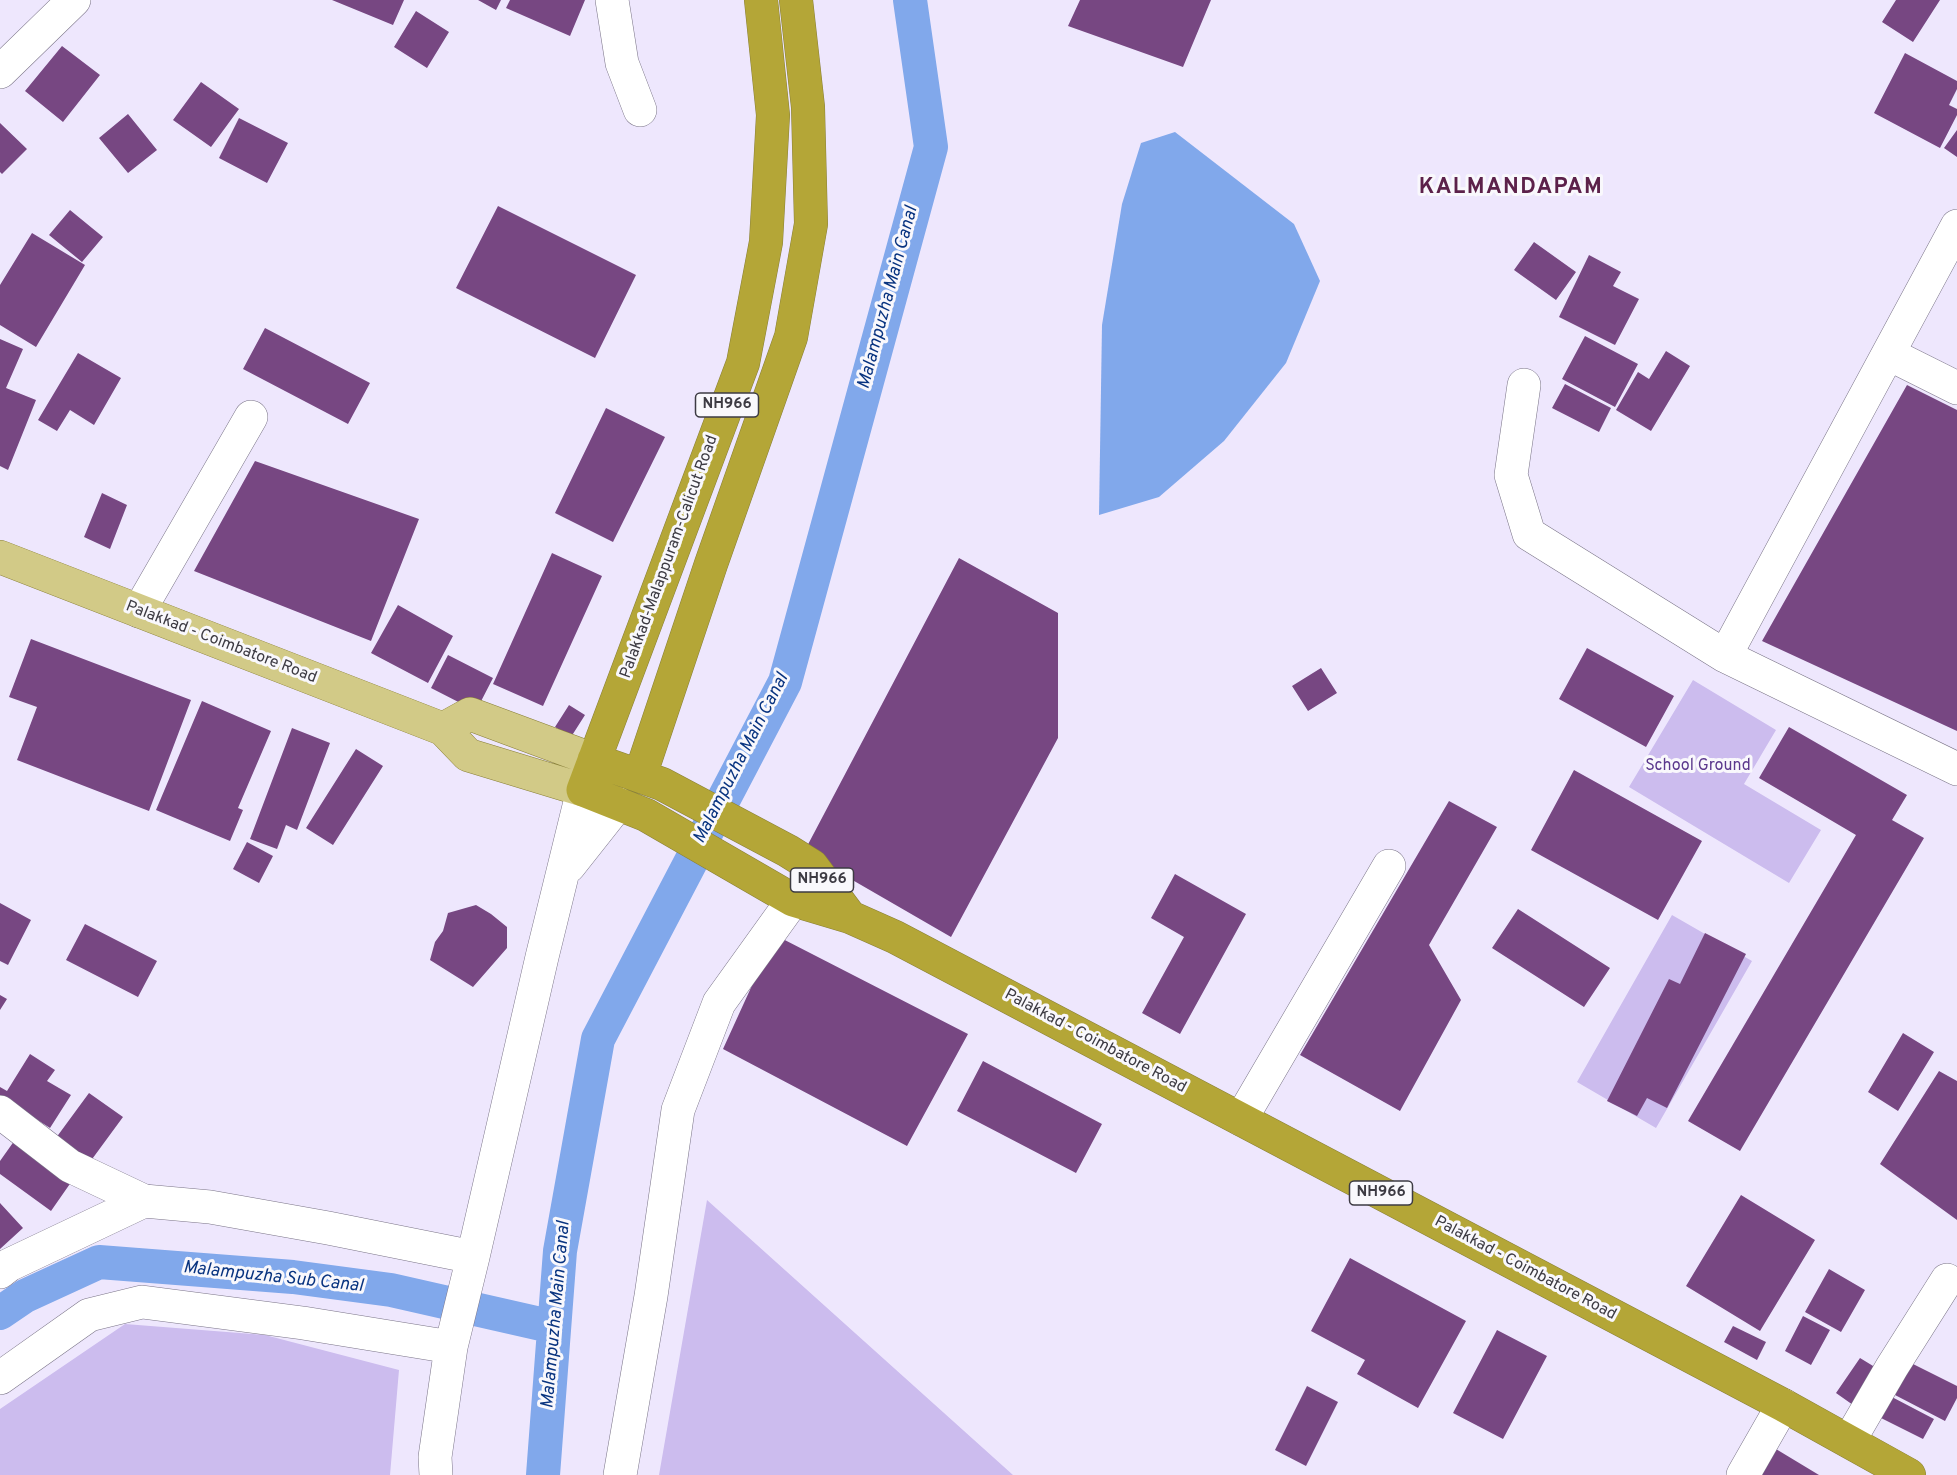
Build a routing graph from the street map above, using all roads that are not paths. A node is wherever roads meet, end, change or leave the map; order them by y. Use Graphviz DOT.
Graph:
graph roads {
  1 [pos="74,0"];
  2 [pos="612,0"];
  3 [pos="761,0"];
  4 [pos="796,0"];
  5 [pos="0,72"];
  6 [pos="640,110"];
  7 [pos="1957,226"];
  8 [pos="760,278"];
  9 [pos="800,280"];
  10 [pos="1889,354"];
  11 [pos="1524,385"];
  12 [pos="1957,388"];
  13 [pos="251,417"];
  14 [pos="0,557"];
  15 [pos="139,611"];
  16 [pos="1725,656"];
  17 [pos="1957,769"];
  18 [pos="589,775"];
  19 [pos="651,780"];
  20 [pos="632,809"];
  21 [pos="1389,866"];
  22 [pos="562,874"];
  23 [pos="782,893"];
  24 [pos="850,917"];
  25 [pos="0,1112"];
  26 [pos="1241,1119"];
  27 [pos="144,1201"];
  28 [pos="473,1257"];
  29 [pos="0,1272"];
  30 [pos="1947,1280"];
  31 [pos="451,1347"];
  32 [pos="0,1378"];
  33 [pos="1783,1406"];
  34 [pos="1849,1441"];
  35 [pos="436,1475"];
  36 [pos="620,1475"];
  37 [pos="1743,1475"];
  38 [pos="1910,1475"];
  1 -- 5 [label="street"];
  2 -- 6 [label="street"];
  3 -- 8 [label="highway, Palakkad-Malappuram-Calicut Road / NH966"];
  4 -- 9 [label="highway, NH966"];
  7 -- 10 [label="street"];
  8 -- 9 [label="highway"];
  8 -- 18 [label="highway, Palakkad-Malappuram-Calicut Road / NH966"];
  9 -- 19 [label="highway, NH966"];
  10 -- 12 [label="street"];
  10 -- 16 [label="street"];
  11 -- 16 [label="street"];
  13 -- 15 [label="street"];
  14 -- 15 [label="main road, Palakkad - Coimbatore Road"];
  15 -- 18 [label="main road, Palakkad - Coimbatore Road"];
  16 -- 17 [label="street"];
  18 -- 19 [label="highway, Palakkad - Coimbatore Road / NH966"];
  18 -- 20 [label="highway, Palakkad - Coimbatore Road / NH966"];
  18 -- 22 [label="street"];
  19 -- 24 [label="highway, Palakkad - Coimbatore Road / NH966"];
  20 -- 22 [label="street"];
  20 -- 23 [label="highway, Palakkad - Coimbatore Road / NH966"];
  21 -- 26 [label="street"];
  22 -- 28 [label="street"];
  23 -- 24 [label="highway, Palakkad - Coimbatore Road / NH966"];
  23 -- 36 [label="street"];
  24 -- 26 [label="highway, Palakkad - Coimbatore Road / NH966"];
  25 -- 27 [label="street"];
  26 -- 33 [label="highway, Palakkad - Coimbatore Road / NH966"];
  27 -- 28 [label="street"];
  27 -- 29 [label="street"];
  28 -- 31 [label="street"];
  30 -- 34 [label="street"];
  31 -- 32 [label="street"];
  31 -- 35 [label="street"];
  33 -- 34 [label="highway, Palakkad - Coimbatore Road / NH966"];
  33 -- 37 [label="street"];
  34 -- 38 [label="highway, Palakkad - Coimbatore Road / NH966"];
}
